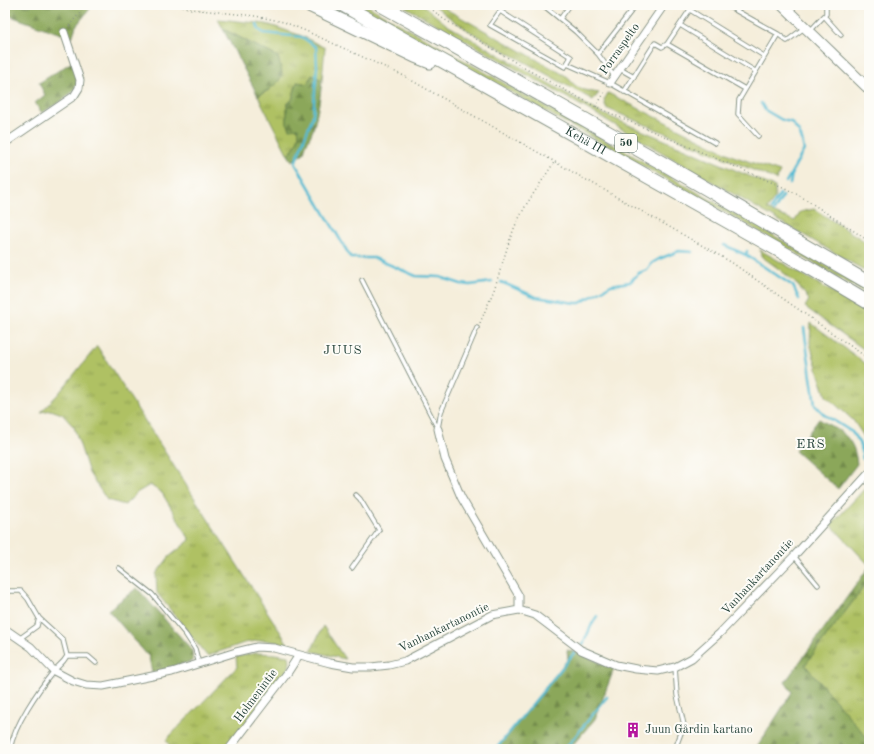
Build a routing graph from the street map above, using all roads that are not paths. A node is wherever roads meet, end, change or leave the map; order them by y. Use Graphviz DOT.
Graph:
graph roads {
  1 [pos="309,5"];
  2 [pos="343,5"];
  3 [pos="381,5"];
  4 [pos="544,5"];
  5 [pos="570,5"];
  6 [pos="636,5"];
  7 [pos="664,5"];
  8 [pos="693,5"];
  9 [pos="726,5"];
  10 [pos="782,5"];
  11 [pos="826,5"];
  12 [pos="690,10"];
  13 [pos="824,16"];
  14 [pos="560,19"];
  15 [pos="680,25"];
  16 [pos="807,30"];
  17 [pos="64,32"];
  18 [pos="778,34"];
  19 [pos="841,35"];
  20 [pos="667,44"];
  21 [pos="598,54"];
  22 [pos="764,56"];
  23 [pos="567,64"];
  24 [pos="620,69"];
  25 [pos="755,71"];
  26 [pos="634,77"];
  27 [pos="477,80"];
  28 [pos="612,80"];
  29 [pos="744,89"];
  30 [pos="869,89"];
  31 [pos="624,92"];
  32 [pos="758,136"];
  33 [pos="5,143"];
  34 [pos="715,143"];
  35 [pos="362,280"];
  36 [pos="869,283"];
  37 [pos="869,303"];
  38 [pos="477,328"];
  39 [pos="438,429"];
  40 [pos="869,472"];
  41 [pos="356,495"];
  42 [pos="794,556"];
  43 [pos="119,568"];
  44 [pos="352,568"];
  45 [pos="818,586"];
  46 [pos="5,591"];
  47 [pos="519,610"];
  48 [pos="38,618"];
  49 [pos="5,629"];
  50 [pos="19,639"];
  51 [pos="299,655"];
  52 [pos="67,656"];
  53 [pos="96,663"];
  54 [pos="199,664"];
  55 [pos="675,667"];
  56 [pos="54,671"];
  57 [pos="10,749"];
  58 [pos="229,749"];
  59 [pos="675,749"];
  1 -- 27 [label="highway"];
  2 -- 27 [label="highway, Kehä III / 50"];
  3 -- 36 [label="highway, Kehä III / 50"];
  4 -- 14 [label="lane"];
  5 -- 14 [label="lane"];
  6 -- 21 [label="lane"];
  7 -- 24 [label="street, Porraspelto"];
  8 -- 12 [label="lane"];
  9 -- 18 [label="lane"];
  10 -- 16 [label="main road"];
  11 -- 13 [label="lane"];
  12 -- 15 [label="lane"];
  12 -- 22 [label="lane"];
  13 -- 16 [label="lane"];
  13 -- 19 [label="lane"];
  14 -- 21 [label="lane"];
  15 -- 20 [label="lane"];
  15 -- 25 [label="lane"];
  16 -- 18 [label="lane"];
  16 -- 30 [label="main road"];
  17 -- 33 [label="street"];
  18 -- 22 [label="lane"];
  20 -- 26 [label="lane"];
  20 -- 29 [label="lane"];
  21 -- 28 [label="lane"];
  22 -- 25 [label="lane"];
  23 -- 23 [label="lane"];
  23 -- 28 [label="lane"];
  24 -- 26 [label="lane"];
  24 -- 28 [label="street, Porraspelto"];
  25 -- 29 [label="lane"];
  26 -- 31 [label="lane"];
  27 -- 37 [label="highway, Kehä III / 50"];
  28 -- 31 [label="lane"];
  29 -- 32 [label="lane"];
  31 -- 34 [label="lane"];
  35 -- 39 [label="lane"];
  38 -- 39 [label="lane"];
  39 -- 47 [label="street"];
  40 -- 42 [label="street, Vanhankartanontie"];
  41 -- 44 [label="lane"];
  42 -- 45 [label="lane"];
  42 -- 55 [label="street, Vanhankartanontie"];
  43 -- 54 [label="lane"];
  46 -- 48 [label="lane"];
  47 -- 51 [label="street, Vanhankartanontie"];
  47 -- 55 [label="street, Vanhankartanontie"];
  48 -- 50 [label="lane"];
  48 -- 52 [label="lane"];
  49 -- 50 [label="street, Vanhankartanontie"];
  50 -- 56 [label="street, Vanhankartanontie"];
  51 -- 54 [label="street, Vanhankartanontie"];
  51 -- 58 [label="street, Holmenintie"];
  52 -- 53 [label="lane"];
  52 -- 56 [label="lane"];
  54 -- 56 [label="street, Vanhankartanontie"];
  55 -- 59 [label="lane"];
  56 -- 57 [label="lane"];
}
